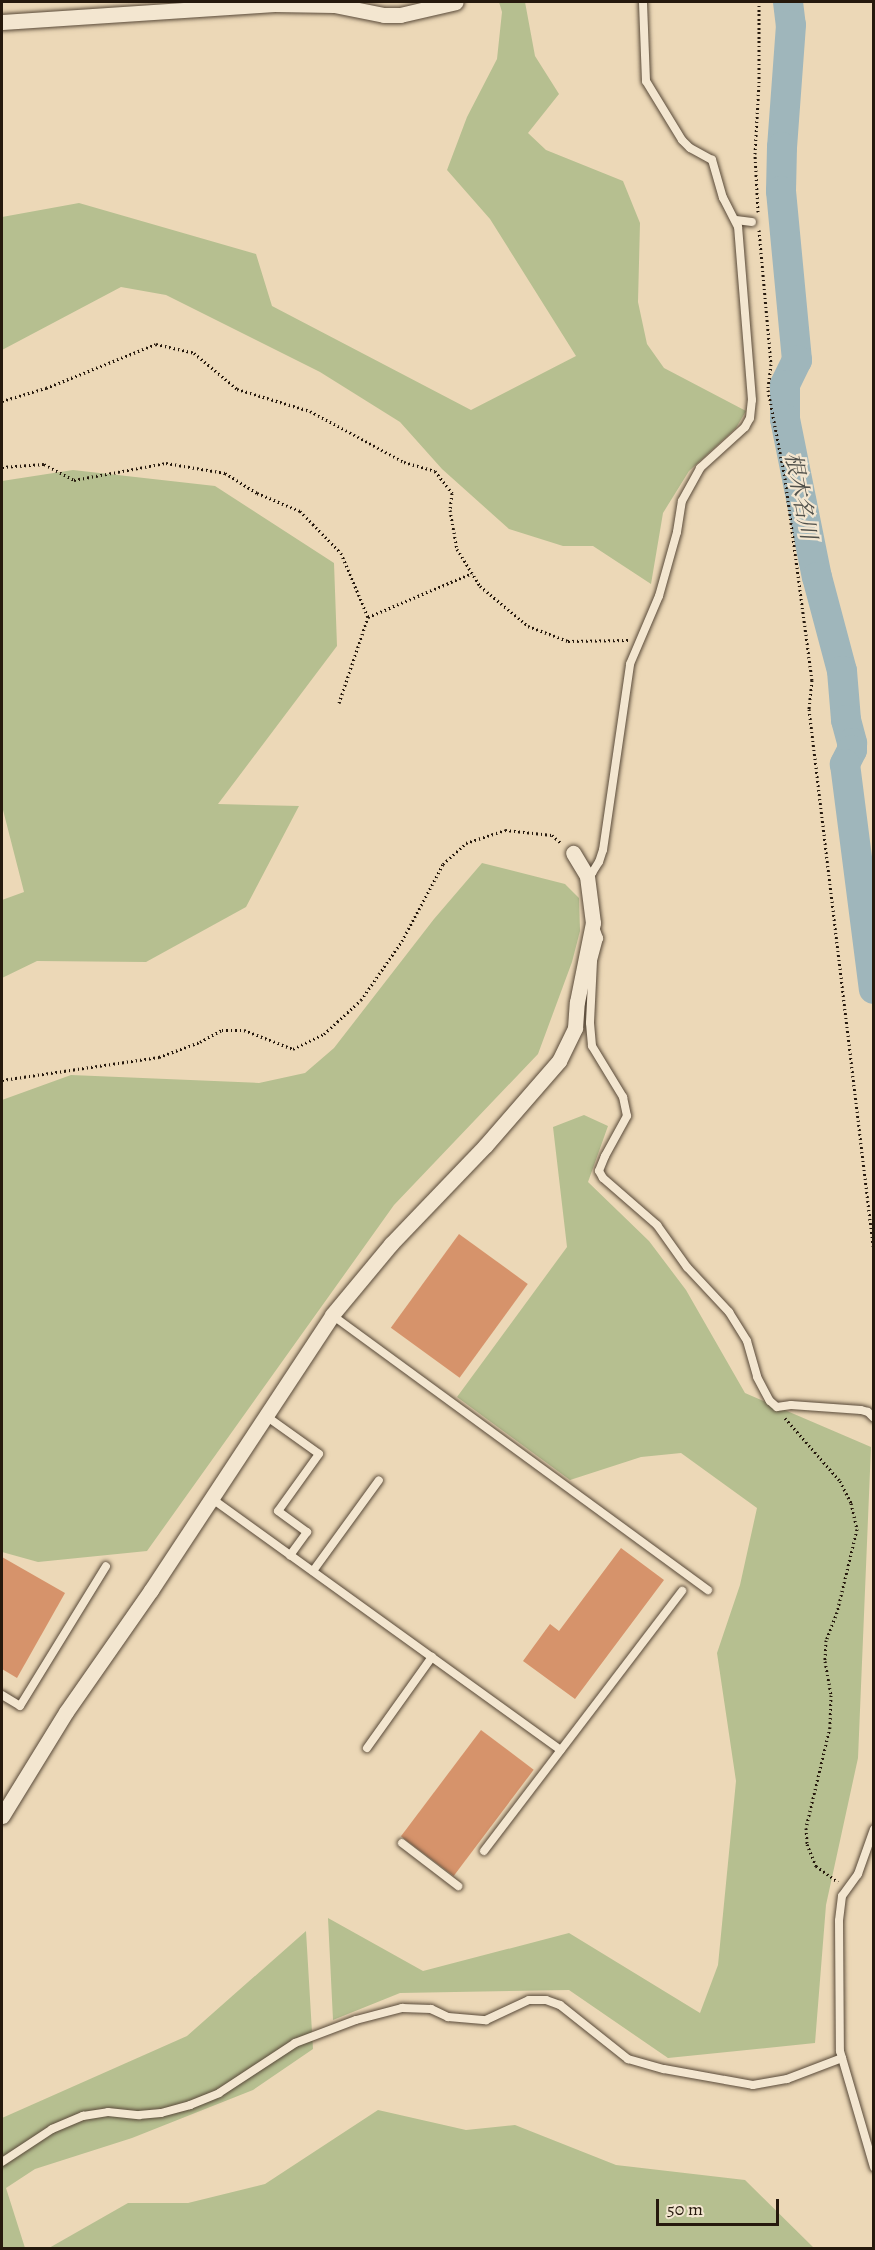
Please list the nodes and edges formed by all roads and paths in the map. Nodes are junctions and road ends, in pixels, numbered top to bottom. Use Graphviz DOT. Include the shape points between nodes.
graph roads {
  1 [pos="456,2"];
  2 [pos="643,2"];
  3 [pos="759,2"];
  4 [pos="2,22"];
  5 [pos="736,220"];
  6 [pos="749,222"];
  7 [pos="2,401"];
  8 [pos="2,467"];
  9 [pos="472,573"];
  10 [pos="368,617"];
  11 [pos="638,640"];
  12 [pos="339,704"];
  13 [pos="573,853"];
  14 [pos="586,876"];
  15 [pos="593,923"];
  16 [pos="2,1080"];
  17 [pos="873,1253"];
  18 [pos="332,1315"];
  19 [pos="777,1407"];
  20 [pos="266,1416"];
  21 [pos="873,1418"];
  22 [pos="379,1480"];
  23 [pos="211,1498"];
  24 [pos="290,1555"];
  25 [pos="106,1566"];
  26 [pos="313,1571"];
  27 [pos="708,1590"];
  28 [pos="682,1591"];
  29 [pos="432,1657"];
  30 [pos="2,1695"];
  31 [pos="368,1748"];
  32 [pos="561,1750"];
  33 [pos="2,1816"];
  34 [pos="873,1829"];
  35 [pos="402,1843"];
  36 [pos="484,1851"];
  37 [pos="458,1886"];
  38 [pos="848,1887"];
  39 [pos="842,2058"];
  40 [pos="2,2162"];
  41 [pos="873,2167"];
  1 -- 4 [label="street" via="400,15 334,5 274,4"];
  2 -- 5 [label="lane" via="646,81 682,140 711,160 723,198"];
  3 -- 17 [label="path" via="755,154 771,364 768,390 785,478 812,680 809,709"];
  5 -- 6 [label="lane"];
  5 -- 11 [label="lane" via="752,400 750,418 690,483 659,596"];
  7 -- 9 [label="path" via="156,344 194,353 237,389 310,411 404,462 435,471 452,493 450,510 457,549"];
  8 -- 10 [label="path" via="44,464 74,480 166,463 225,473 257,493 300,511 340,554"];
  9 -- 10 [label="path"];
  9 -- 11 [label="path" via="480,586 528,626 568,641"];
  10 -- 12 [label="path"];
  11 -- 14 [label="lane" via="630,664 603,850 596,868"];
  13 -- 14 [label="street"];
  13 -- 16 [label="path" via="552,835 505,830 466,843 443,864 402,941 361,1000 324,1034 293,1048 244,1030 222,1030 159,1057"];
  14 -- 15 [label="street"];
  15 -- 18 [label="street" via="575,1028 559,1062 391,1244"];
  15 -- 19 [label="lane" via="599,938 593,961 592,1046 623,1097 627,1116 599,1171 609,1186 657,1225 674,1251 729,1312 747,1341 757,1377"];
  18 -- 20 [label="street"];
  18 -- 27 [label="lane"];
  19 -- 21 [label="lane" via="791,1404 861,1410"];
  19 -- 38 [label="path" via="840,1480 857,1529 826,1640 830,1727 806,1828 807,1844 816,1866"];
  20 -- 23 [label="street"];
  20 -- 24 [label="lane" via="319,1454 278,1511 307,1532"];
  22 -- 26 [label="lane"];
  23 -- 24 [label="lane"];
  23 -- 33 [label="street" via="66,1712"];
  24 -- 26 [label="lane"];
  25 -- 30 [label="lane" via="20,1706"];
  26 -- 29 [label="lane"];
  28 -- 32 [label="lane"];
  29 -- 31 [label="lane"];
  29 -- 32 [label="lane"];
  32 -- 36 [label="lane"];
  34 -- 38 [label="lane" via="858,1874"];
  35 -- 37 [label="lane"];
  38 -- 39 [label="lane" via="839,1905"];
  39 -- 40 [label="lane" via="787,2079 753,2085 628,2059 560,2005 546,2000 529,2000 486,2020 448,2017 431,2008 402,2008 295,2043 219,2093 190,2105 150,2114 108,2112 83,2116 52,2129"];
  39 -- 41 [label="lane"];
}
